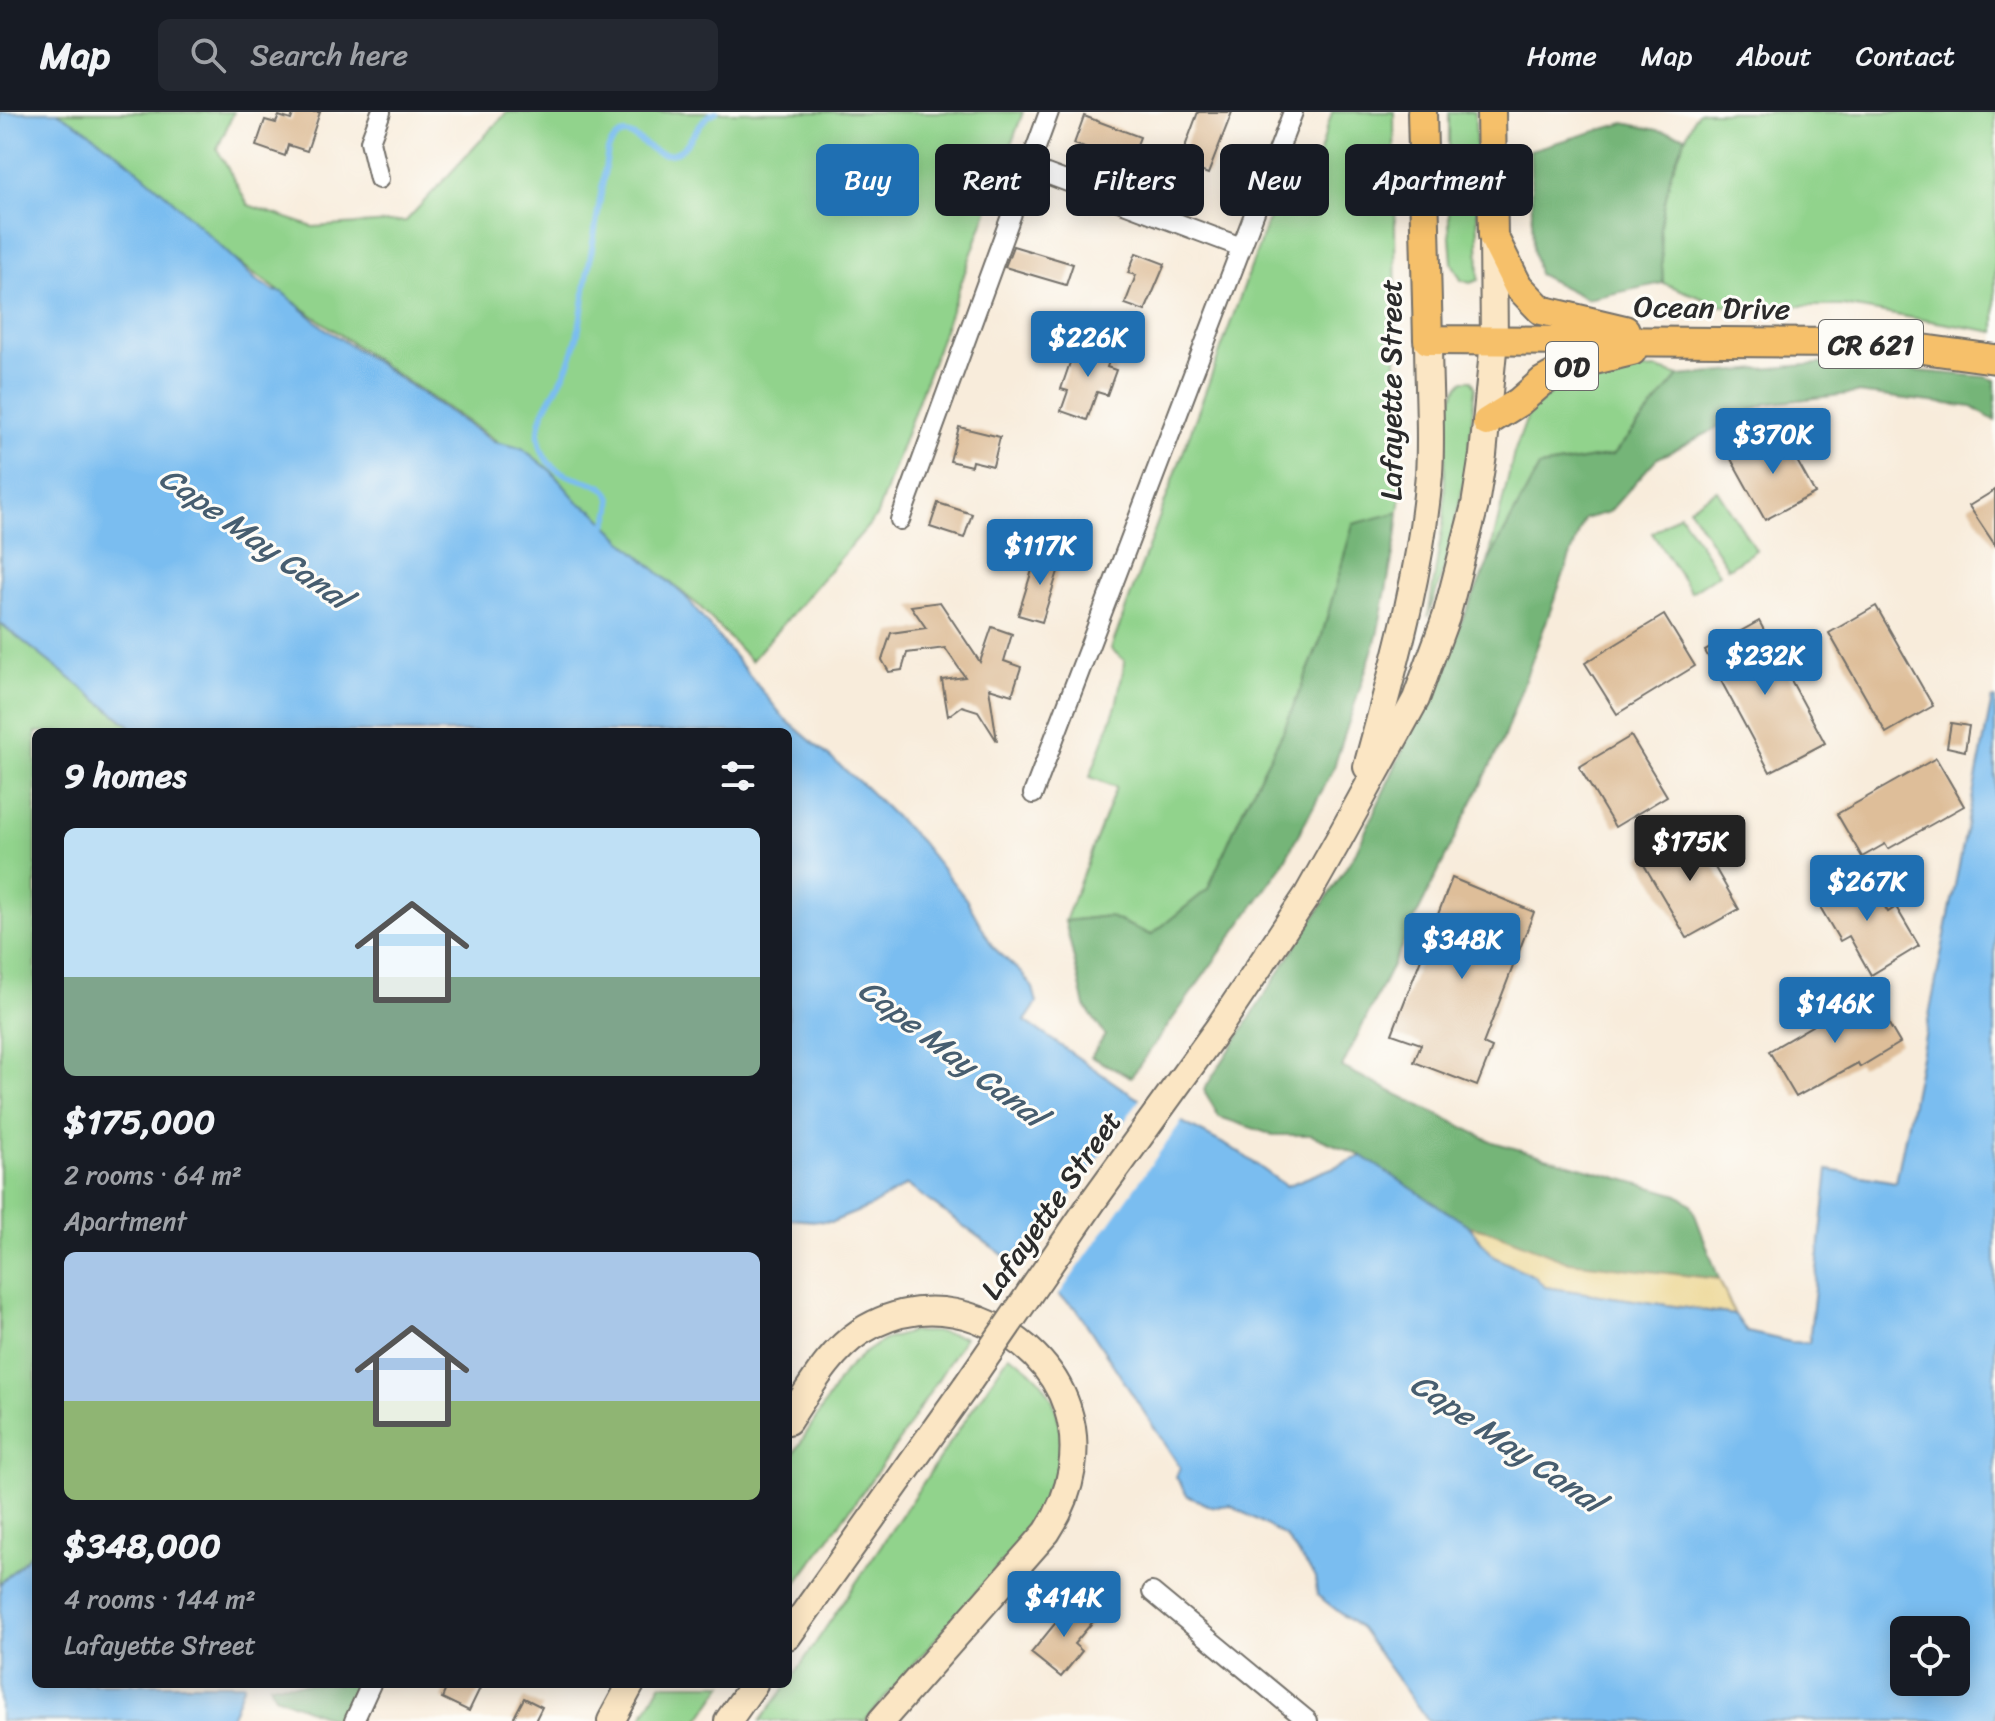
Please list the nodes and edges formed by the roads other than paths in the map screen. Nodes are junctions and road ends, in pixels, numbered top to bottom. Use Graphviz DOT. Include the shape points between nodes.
graph roads {
  1 [pos="381,112"];
  2 [pos="1049,112"];
  3 [pos="1293,112"];
  4 [pos="1422,112"];
  5 [pos="1491,112"];
  6 [pos="1037,144"];
  7 [pos="1050,175"];
  8 [pos="379,179"];
  9 [pos="1010,216"];
  10 [pos="1493,236"];
  11 [pos="1241,247"];
  12 [pos="1428,340"];
  13 [pos="1494,340"];
  14 [pos="1671,341"];
  15 [pos="1995,359"];
  16 [pos="1487,422"];
  17 [pos="900,520"];
  18 [pos="1033,794"];
  19 [pos="1356,805"];
  20 [pos="792,1415"];
  21 [pos="1152,1592"];
  22 [pos="792,1630"];
  23 [pos="369,1688"];
  24 [pos="629,1688"];
  25 [pos="751,1688"];
  26 [pos="354,1721"];
  27 [pos="611,1721"];
  28 [pos="728,1721"];
  29 [pos="881,1721"];
  30 [pos="1308,1721"];
  1 -- 8 [label="street" via="370,141"];
  2 -- 6 [label="street"];
  3 -- 11 [label="street"];
  4 -- 12 [label="main road, Lafayette Street"];
  5 -- 10 [label="main road, Lafayette Street"];
  7 -- 11 [label="street"];
  9 -- 17 [label="street"];
  10 -- 13 [label="main road, Lafayette Street"];
  10 -- 14 [label="main road" via="1518,286 1541,310"];
  11 -- 18 [label="street"];
  12 -- 13 [label="main road, Ocean Drive / CR 621"];
  12 -- 19 [label="main road, Lafayette Street" via="1429,472 1422,530 1405,627"];
  13 -- 14 [label="main road, Ocean Drive / CR 621"];
  13 -- 16 [label="main road, Lafayette Street"];
  14 -- 15 [label="main road, Ocean Drive / CR 621" via="1853,343"];
  14 -- 16 [label="main road, OD" via="1570,366"];
  16 -- 19 [label="main road, Lafayette Street" via="1475,505 1446,617 1416,699"];
  19 -- 22 [label="main road, Lafayette Street, bridge" via="1308,894 1219,1027"];
  20 -- 29 [label="main road" via="837,1351 859,1333 906,1313 932,1310 956,1311 1005,1331 1027,1347 1047,1367 1070,1414 1073,1465 1058,1515"];
  21 -- 30 [label="street"];
  23 -- 26 [label="street"];
  24 -- 27 [label="main road"];
  25 -- 28 [label="main road"];
}
